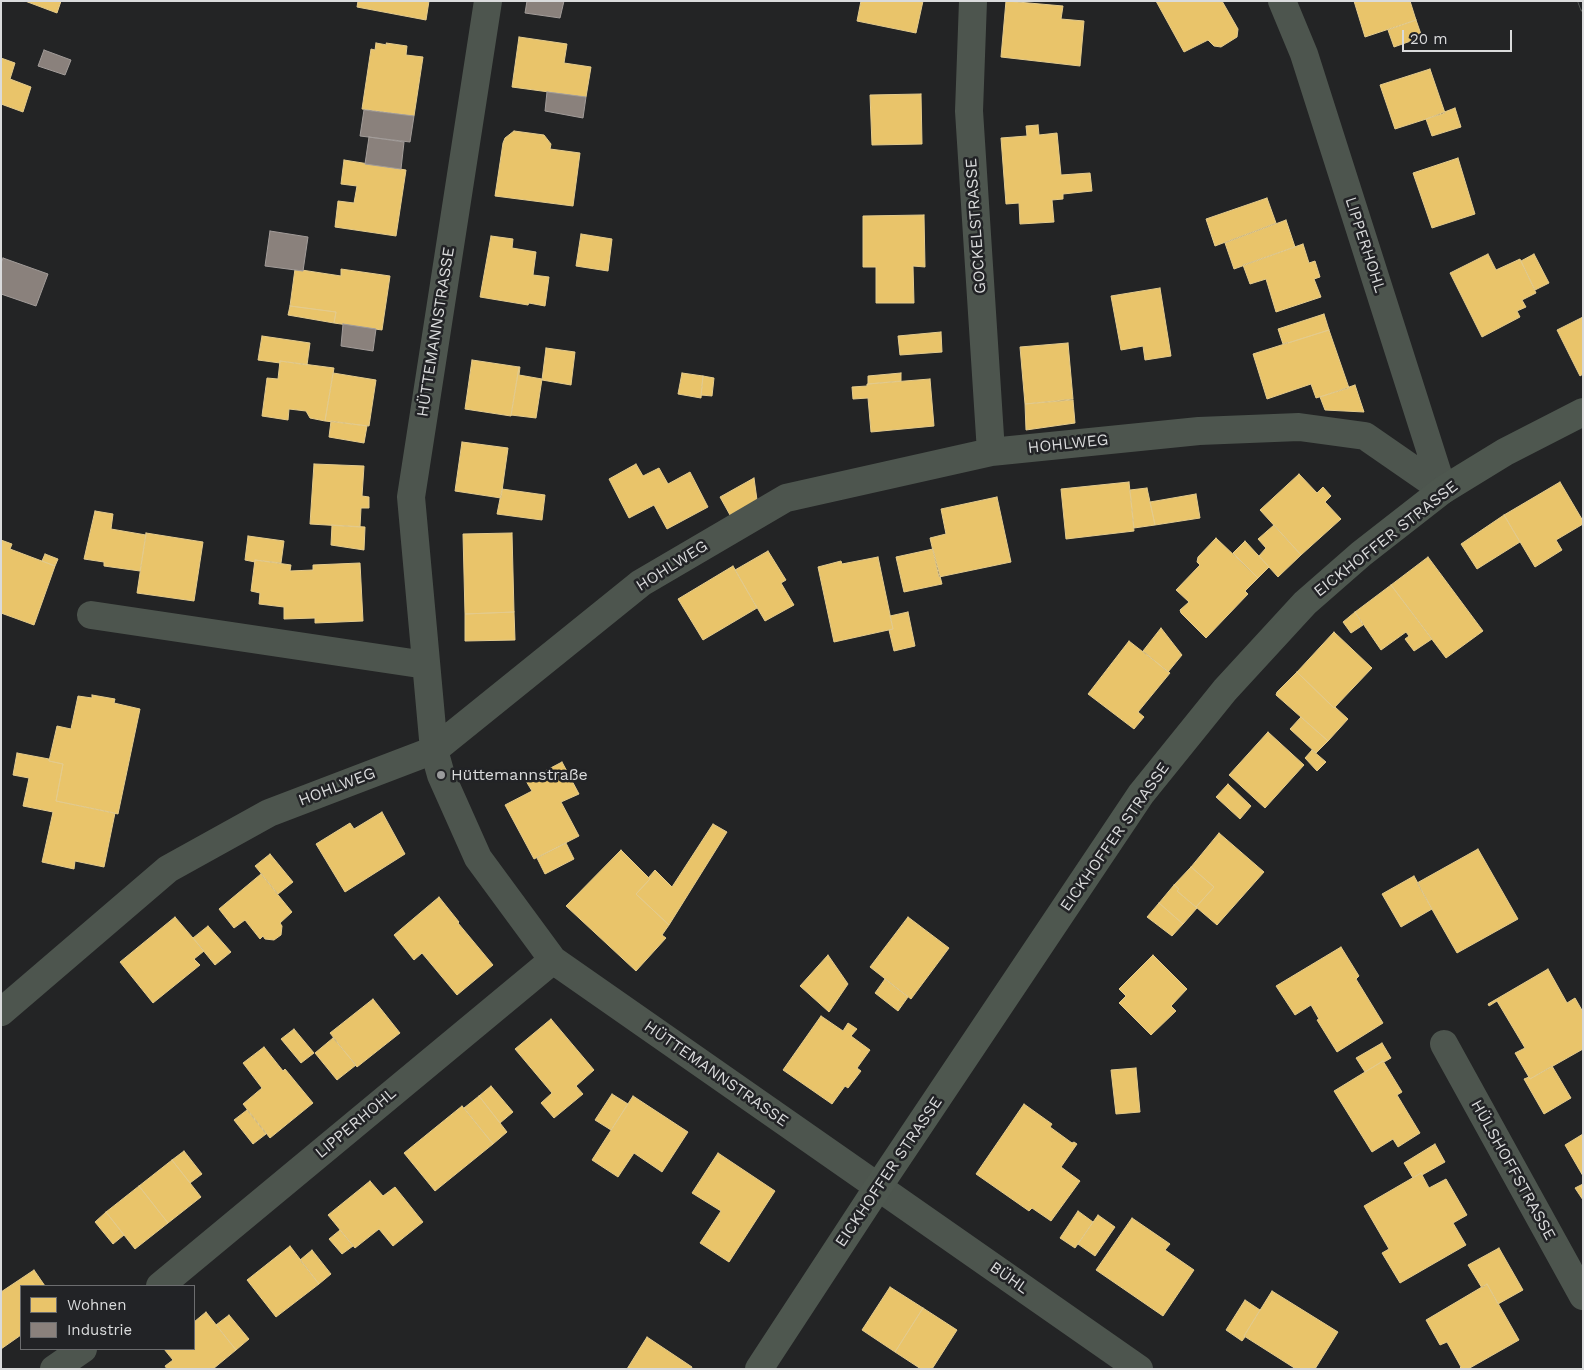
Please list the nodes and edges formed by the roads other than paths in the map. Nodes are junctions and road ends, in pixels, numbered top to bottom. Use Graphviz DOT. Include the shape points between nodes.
graph roads {
  1 [pos="488,1"];
  2 [pos="973,1"];
  3 [pos="1282,1"];
  4 [pos="1583,412"];
  5 [pos="991,452"];
  6 [pos="1443,490"];
  7 [pos="91,615"];
  8 [pos="426,665"];
  9 [pos="434,750"];
  10 [pos="553,960"];
  11 [pos="1,1012"];
  12 [pos="1444,1044"];
  13 [pos="878,1187"];
  14 [pos="161,1285"];
  15 [pos="1583,1296"];
  16 [pos="82,1350"];
  17 [pos="54,1369"];
  18 [pos="760,1369"];
  19 [pos="1139,1369"];
  1 -- 8 [label="street, HÜTTEMANNSTRASSE" via="410,497"];
  2 -- 5 [label="street, GOCKELSTRASSE" via="968,111"];
  3 -- 6 [label="street, LIPPERHOHL" via="1304,54"];
  4 -- 6 [label="main road, EICKHOFFER STRASSE" via="1505,452"];
  5 -- 6 [label="street, HOHLWEG" via="1199,431 1299,427 1365,436"];
  5 -- 9 [label="street, HOHLWEG" via="786,498 640,583"];
  6 -- 13 [label="main road, EICKHOFFER STRASSE" via="1305,603 1225,690 1141,794"];
  7 -- 8 [label="street"];
  8 -- 9 [label="street, HÜTTEMANNSTRASSE"];
  9 -- 10 [label="street, HÜTTEMANNSTRASSE" via="441,775 478,858"];
  9 -- 11 [label="street, HOHLWEG" via="269,813 168,869"];
  10 -- 13 [label="street, HÜTTEMANNSTRASSE"];
  10 -- 14 [label="street, LIPPERHOHL"];
  12 -- 15 [label="street, HÜLSHOFFSTRASSE"];
  13 -- 18 [label="main road, EICKHOFFER STRASSE"];
  13 -- 19 [label="street, BÜHL"];
  16 -- 17 [label="street"];
}
